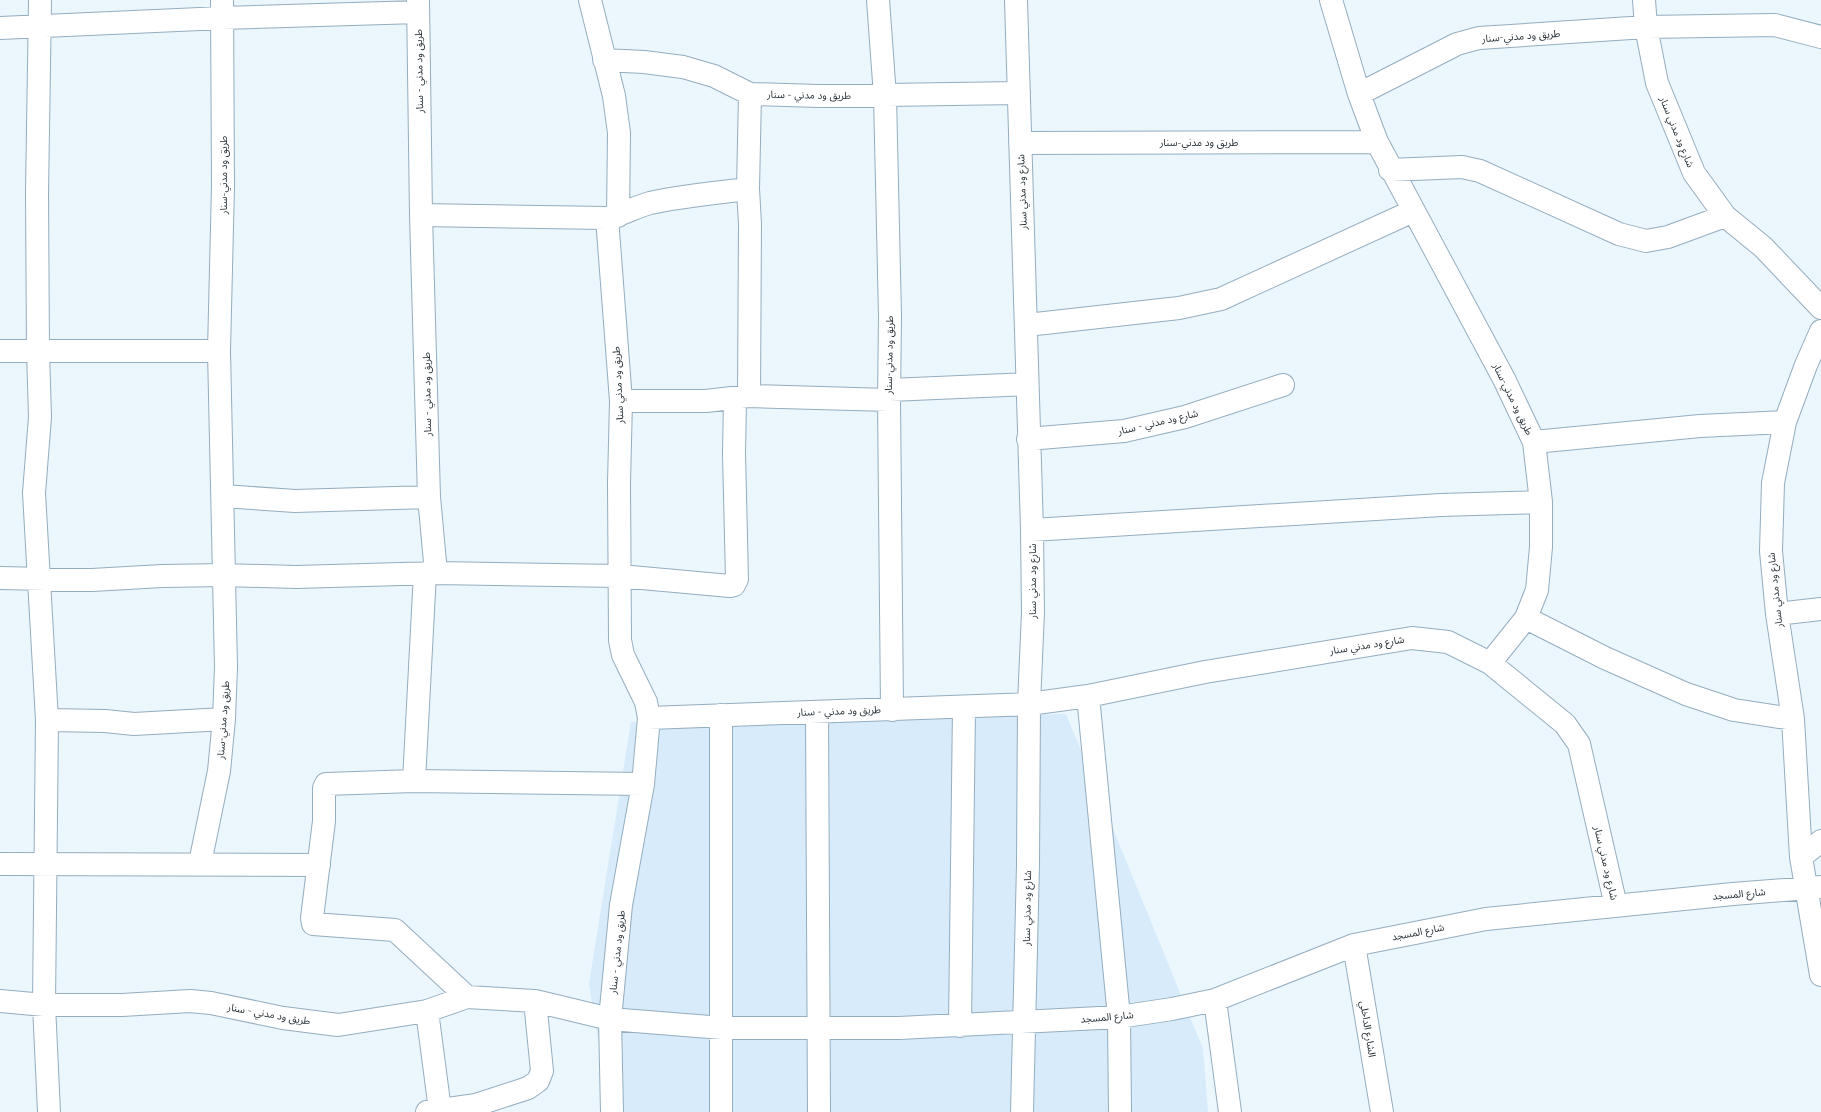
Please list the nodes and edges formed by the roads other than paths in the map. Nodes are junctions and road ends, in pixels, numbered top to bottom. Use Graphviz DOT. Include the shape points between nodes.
graph roads {
  1 [pos="40,0"];
  2 [pos="590,0"];
  3 [pos="878,0"];
  4 [pos="1016,0"];
  5 [pos="1332,0"];
  6 [pos="1644,0"];
  7 [pos="418,6"];
  8 [pos="222,9"];
  9 [pos="1646,27"];
  10 [pos="0,28"];
  11 [pos="40,28"];
  12 [pos="1821,37"];
  13 [pos="604,60"];
  14 [pos="1019,93"];
  15 [pos="750,94"];
  16 [pos="1359,94"];
  17 [pos="885,96"];
  18 [pos="1377,142"];
  19 [pos="1020,143"];
  20 [pos="1390,170"];
  21 [pos="748,189"];
  22 [pos="1413,211"];
  23 [pos="421,215"];
  24 [pos="1725,216"];
  25 [pos="612,217"];
  26 [pos="1821,308"];
  27 [pos="1027,325"];
  28 [pos="1821,330"];
  29 [pos="0,350"];
  30 [pos="38,351"];
  31 [pos="219,351"];
  32 [pos="1027,384"];
  33 [pos="1283,384"];
  34 [pos="889,395"];
  35 [pos="742,397"];
  36 [pos="621,401"];
  37 [pos="1785,422"];
  38 [pos="1028,439"];
  39 [pos="1534,442"];
  40 [pos="223,496"];
  41 [pos="429,497"];
  42 [pos="1541,502"];
  43 [pos="1032,530"];
  44 [pos="430,573"];
  45 [pos="224,575"];
  46 [pos="620,576"];
  47 [pos="0,578"];
  48 [pos="38,579"];
  49 [pos="1821,609"];
  50 [pos="1777,614"];
  51 [pos="1526,618"];
  52 [pos="1490,663"];
  53 [pos="1088,696"];
  54 [pos="1029,704"];
  55 [pos="964,707"];
  56 [pos="892,710"];
  57 [pos="817,712"];
  58 [pos="721,715"];
  59 [pos="649,718"];
  60 [pos="224,719"];
  61 [pos="1793,719"];
  62 [pos="47,720"];
  63 [pos="414,782"];
  64 [pos="643,784"];
  65 [pos="1821,841"];
  66 [pos="1801,857"];
  67 [pos="46,863"];
  68 [pos="200,863"];
  69 [pos="0,864"];
  70 [pos="319,865"];
  71 [pos="1813,888"];
  72 [pos="1616,906"];
  73 [pos="1354,945"];
  74 [pos="1821,975"];
  75 [pos="467,997"];
  76 [pos="1215,1000"];
  77 [pos="0,1001"];
  78 [pos="535,1001"];
  79 [pos="44,1005"];
  80 [pos="427,1011"];
  81 [pos="1119,1017"];
  82 [pos="610,1020"];
  83 [pos="1025,1022"];
  84 [pos="960,1026"];
  85 [pos="722,1028"];
  86 [pos="820,1028"];
  87 [pos="434,1111"];
  88 [pos="49,1112"];
  89 [pos="612,1112"];
  90 [pos="722,1112"];
  91 [pos="819,1112"];
  92 [pos="1022,1112"];
  93 [pos="1120,1112"];
  94 [pos="1230,1112"];
  95 [pos="1382,1112"];
  1 -- 11 [label="street"];
  2 -- 13 [label="street"];
  3 -- 17 [label="street, طريق ود مدني-سنار"];
  4 -- 14 [label="street, شارع ود مدني سنار"];
  5 -- 16 [label="street, طريق ود مدني-سنار"];
  6 -- 9 [label="street, شارع ود مدني سنار"];
  7 -- 8 [label="street"];
  7 -- 23 [label="street, طريق ود مدني - سنار"];
  8 -- 11 [label="street"];
  8 -- 31 [label="street, طريق ود مدني-سنار" via="223,186"];
  9 -- 12 [label="street" via="1775,25"];
  9 -- 16 [label="street, طريق ود مدني-سنار" via="1479,38 1457,44"];
  9 -- 24 [label="street, شارع ود مدني سنار" via="1657,83 1694,173"];
  10 -- 11 [label="street"];
  11 -- 30 [label="street"];
  13 -- 15 [label="street, طريق ود مدني - سنار" via="684,67 714,76"];
  13 -- 25 [label="street" via="614,96 619,133"];
  14 -- 17 [label="street, طريق ود مدني - سنار"];
  14 -- 19 [label="street, شارع ود مدني سنار"];
  15 -- 17 [label="street, طريق ود مدني - سنار"];
  15 -- 21 [label="street"];
  16 -- 18 [label="street, طريق ود مدني-سنار"];
  17 -- 34 [label="street, طريق ود مدني-سنار" via="890,316"];
  18 -- 19 [label="street, طريق ود مدني-سنار"];
  18 -- 20 [label="street, طريق ود مدني-سنار"];
  19 -- 27 [label="street, شارع ود مدني سنار"];
  20 -- 22 [label="street, طريق ود مدني-سنار"];
  20 -- 24 [label="street" via="1462,167 1480,171 1620,234 1646,241 1668,237"];
  21 -- 25 [label="street" via="701,194 649,204"];
  21 -- 35 [label="street" via="750,247"];
  22 -- 27 [label="street" via="1221,299 1179,308"];
  22 -- 39 [label="street, طريق ود مدني-سنار" via="1504,379"];
  23 -- 25 [label="street"];
  23 -- 41 [label="street, طريق ود مدني - سنار"];
  24 -- 26 [label="street, شارع ود مدني سنار" via="1763,247"];
  25 -- 36 [label="street, طريق ود مدني سنار"];
  27 -- 32 [label="street, شارع ود مدني سنار"];
  28 -- 37 [label="street, شارع ود مدني سنار"];
  29 -- 30 [label="street"];
  30 -- 31 [label="street"];
  30 -- 48 [label="street" via="40,417 34,494"];
  31 -- 40 [label="street, طريق ود مدني-سنار"];
  32 -- 34 [label="street"];
  32 -- 38 [label="street, شارع ود مدني سنار"];
  33 -- 38 [label="street, شارع ود مدني - سنار" via="1185,417 1124,431"];
  34 -- 35 [label="street"];
  34 -- 56 [label="street, طريق ود مدني-سنار"];
  35 -- 36 [label="street" via="706,401"];
  35 -- 46 [label="street" via="734,454 737,579 734,585"];
  36 -- 46 [label="street, طريق ود مدني سنار"];
  37 -- 39 [label="street" via="1700,426"];
  37 -- 50 [label="street, شارع ود مدني سنار" via="1773,483 1770,551"];
  38 -- 43 [label="street, شارع ود مدني سنار"];
  39 -- 42 [label="street, طريق ود مدني-سنار"];
  40 -- 41 [label="street" via="295,501"];
  40 -- 45 [label="street, طريق ود مدني-سنار"];
  41 -- 44 [label="street, طريق ود مدني - سنار"];
  42 -- 43 [label="street, شارع ود مدني سنار" via="1441,505"];
  42 -- 51 [label="street, طريق ود مدني-سنار" via="1541,547 1536,590"];
  43 -- 54 [label="street, شارع ود مدني سنار" via="1033,612"];
  44 -- 45 [label="street" via="296,577"];
  44 -- 46 [label="street"];
  44 -- 63 [label="street, طريق ود مدني - سنار"];
  45 -- 48 [label="street" via="92,580"];
  45 -- 60 [label="street, طريق ود مدني-سنار"];
  46 -- 59 [label="street, طريق ود مدني - سنار" via="620,640 623,655 646,702"];
  47 -- 48 [label="street"];
  48 -- 62 [label="street"];
  49 -- 50 [label="street"];
  50 -- 61 [label="street, شارع ود مدني سنار"];
  51 -- 52 [label="street, طريق ود مدني-سنار"];
  51 -- 61 [label="street" via="1605,658 1686,694 1734,710"];
  52 -- 53 [label="street, شارع ود مدني سنار" via="1448,642 1412,638 1205,672"];
  52 -- 72 [label="street, شارع ود مدني سنار" via="1565,724 1579,744"];
  53 -- 54 [label="street, شارع ود مدني سنار"];
  53 -- 81 [label="street"];
  54 -- 55 [label="street, طريق ود مدني - سنار"];
  54 -- 83 [label="street, شارع ود مدني سنار"];
  55 -- 56 [label="street, طريق ود مدني - سنار"];
  55 -- 84 [label="street"];
  56 -- 57 [label="street, طريق ود مدني - سنار"];
  57 -- 58 [label="street, طريق ود مدني - سنار"];
  57 -- 86 [label="street"];
  58 -- 59 [label="street, طريق ود مدني - سنار"];
  58 -- 85 [label="street"];
  59 -- 64 [label="street, طريق ود مدني - سنار"];
  60 -- 62 [label="street" via="134,724"];
  60 -- 68 [label="street, طريق ود مدني-سنار" via="219,772"];
  61 -- 66 [label="street, شارع ود مدني سنار"];
  62 -- 67 [label="street"];
  63 -- 64 [label="street"];
  63 -- 70 [label="street" via="326,784"];
  64 -- 82 [label="street, طريق ود مدني - سنار" via="621,905"];
  65 -- 66 [label="street"];
  66 -- 71 [label="street, شارع ود مدني سنار"];
  67 -- 68 [label="street"];
  67 -- 69 [label="street"];
  67 -- 79 [label="street"];
  68 -- 70 [label="street"];
  70 -- 75 [label="street" via="313,924 396,930"];
  71 -- 72 [label="street, شارع المسجد"];
  71 -- 74 [label="street, شارع ود مدني سنار"];
  72 -- 73 [label="street, شارع المسجد" via="1486,919"];
  73 -- 76 [label="street, شارع المسجد"];
  73 -- 95 [label="street, الشارع الداخلي"];
  75 -- 78 [label="street, طريق ود مدني - سنار"];
  75 -- 80 [label="street, طريق ود مدني - سنار"];
  76 -- 81 [label="street, شارع المسجد"];
  76 -- 94 [label="street"];
  77 -- 79 [label="street, طريق ود مدني - سنار"];
  78 -- 82 [label="street"];
  78 -- 87 [label="street" via="542,1071 538,1081 528,1088 476,1105"];
  79 -- 80 [label="street, طريق ود مدني - سنار" via="122,1005 190,1001 338,1025"];
  79 -- 88 [label="street"];
  80 -- 87 [label="street"];
  81 -- 83 [label="street, شارع المسجد"];
  81 -- 93 [label="street"];
  82 -- 85 [label="street, شارع المسجد"];
  82 -- 89 [label="street, طريق ود مدني - سنار"];
  83 -- 84 [label="street, شارع المسجد"];
  83 -- 92 [label="street, شارع ود مدني سنار"];
  84 -- 86 [label="street, شارع المسجد"];
  85 -- 86 [label="street, شارع المسجد"];
  85 -- 90 [label="street"];
  86 -- 91 [label="street"];
}
